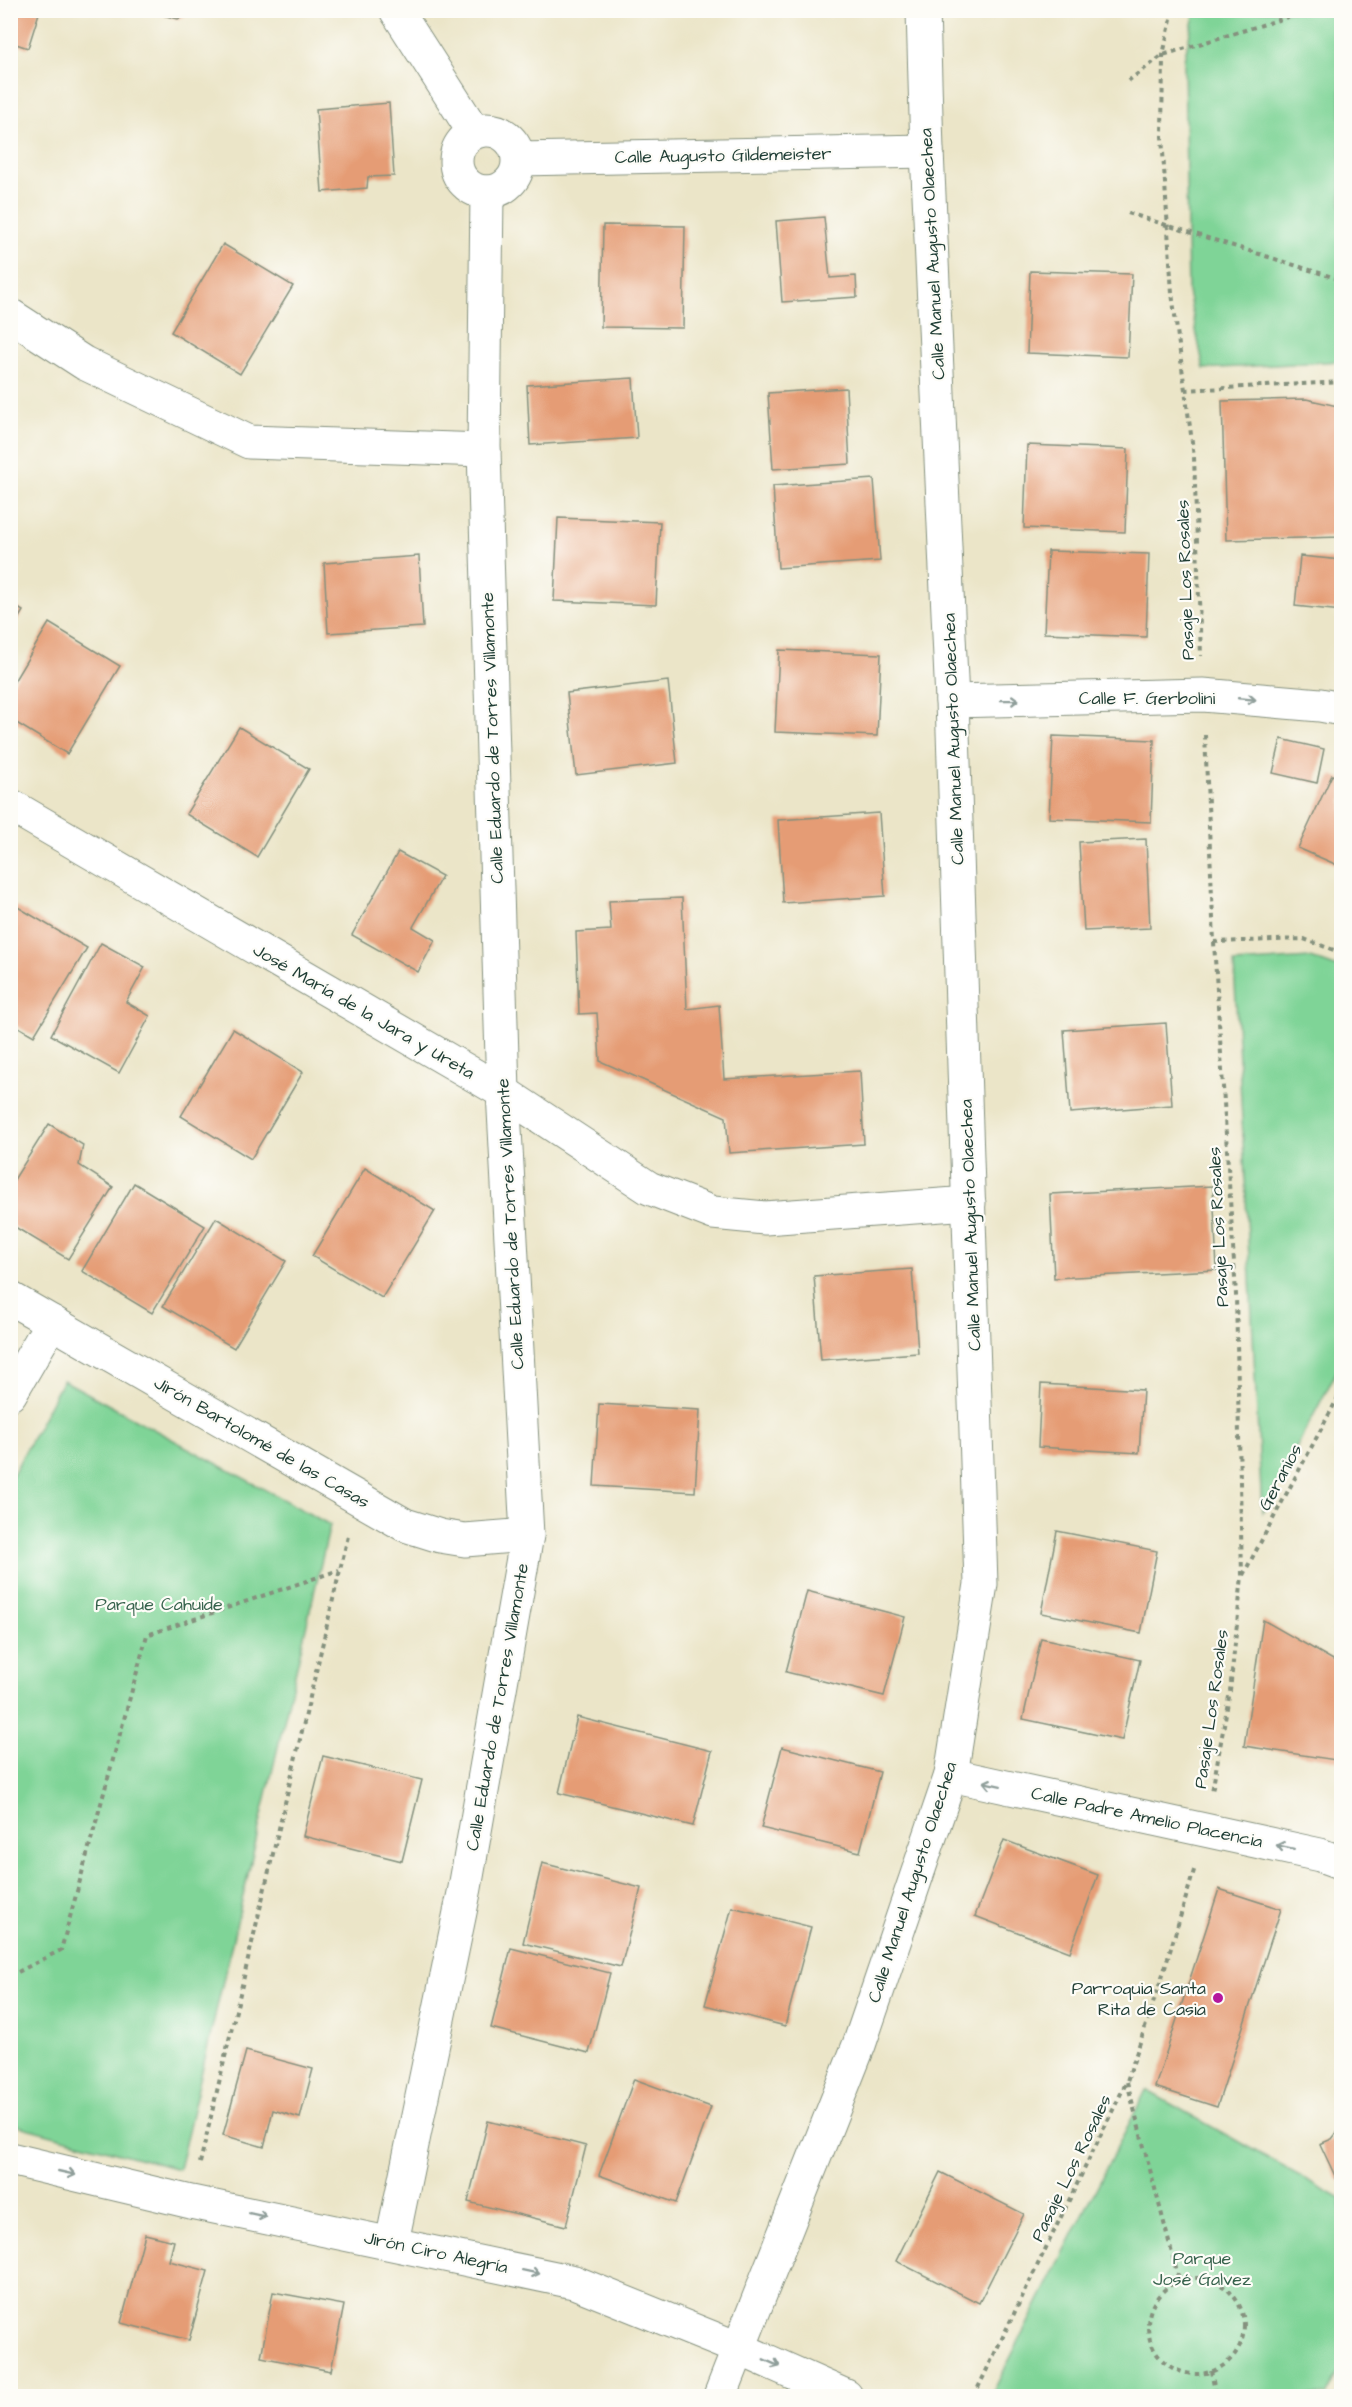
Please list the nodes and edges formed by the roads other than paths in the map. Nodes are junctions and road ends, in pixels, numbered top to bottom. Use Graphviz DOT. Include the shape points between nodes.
graph roads {
  1 [pos="396,10"];
  2 [pos="923,10"];
  3 [pos="474,132"];
  4 [pos="927,151"];
  5 [pos="519,159"];
  6 [pos="487,192"];
  7 [pos="10,315"];
  8 [pos="484,450"];
  9 [pos="952,701"];
  10 [pos="1341,709"];
  11 [pos="10,805"];
  12 [pos="503,1092"];
  13 [pos="969,1203"];
  14 [pos="10,1298"];
  15 [pos="52,1322"];
  16 [pos="10,1394"];
  17 [pos="527,1535"];
  18 [pos="951,1775"];
  19 [pos="1341,1863"];
  20 [pos="10,2159"];
  21 [pos="392,2242"];
  22 [pos="740,2349"];
  23 [pos="720,2397"];
  24 [pos="846,2397"];
  1 -- 3 [label="street"];
  2 -- 4 [label="street, Calle Manuel Augusto Olaechea"];
  3 -- 5 [label="street" via="494,130 503,134 517,149"];
  3 -- 6 [label="street" via="466,137 456,154 458,172 470,187"];
  4 -- 5 [label="street, Calle Augusto Gildemeister"];
  4 -- 9 [label="street, Calle Manuel Augusto Olaechea"];
  5 -- 6 [label="street" via="506,186"];
  6 -- 8 [label="street, Calle Eduardo de Torres Villamonte"];
  7 -- 8 [label="street" via="84,363 249,442"];
  8 -- 12 [label="street, Calle Eduardo de Torres Villamonte"];
  9 -- 10 [label="street, Calle F. Gerbolini, one-way" via="1203,695"];
  9 -- 13 [label="street, Calle Manuel Augusto Olaechea"];
  11 -- 12 [label="street, José María de la Jara y Ureta"];
  12 -- 13 [label="street, José María de la Jara y Ureta" via="649,1188 713,1213 765,1218"];
  12 -- 17 [label="street, Calle Eduardo de Torres Villamonte"];
  13 -- 18 [label="street, Calle Manuel Augusto Olaechea" via="981,1584"];
  14 -- 15 [label="street, Jirón Bartolomé de las Casas"];
  15 -- 16 [label="street"];
  15 -- 17 [label="street, Jirón Bartolomé de las Casas" via="405,1525 465,1540"];
  17 -- 21 [label="street, Calle Eduardo de Torres Villamonte" via="465,1888"];
  19 -- 18 [label="street, Calle Padre Amelio Placencia, one-way" via="1320,1855"];
  18 -- 22 [label="street, Calle Manuel Augusto Olaechea" via="859,2045"];
  20 -- 21 [label="street, Jirón Ciro Alegría, one-way" via="191,2202"];
  21 -- 22 [label="street, Jirón Ciro Alegría, one-way" via="574,2282"];
  22 -- 23 [label="street, Calle Manuel Augusto Olaechea"];
  22 -- 24 [label="street, Jirón Ciro Alegría, one-way"];
}
